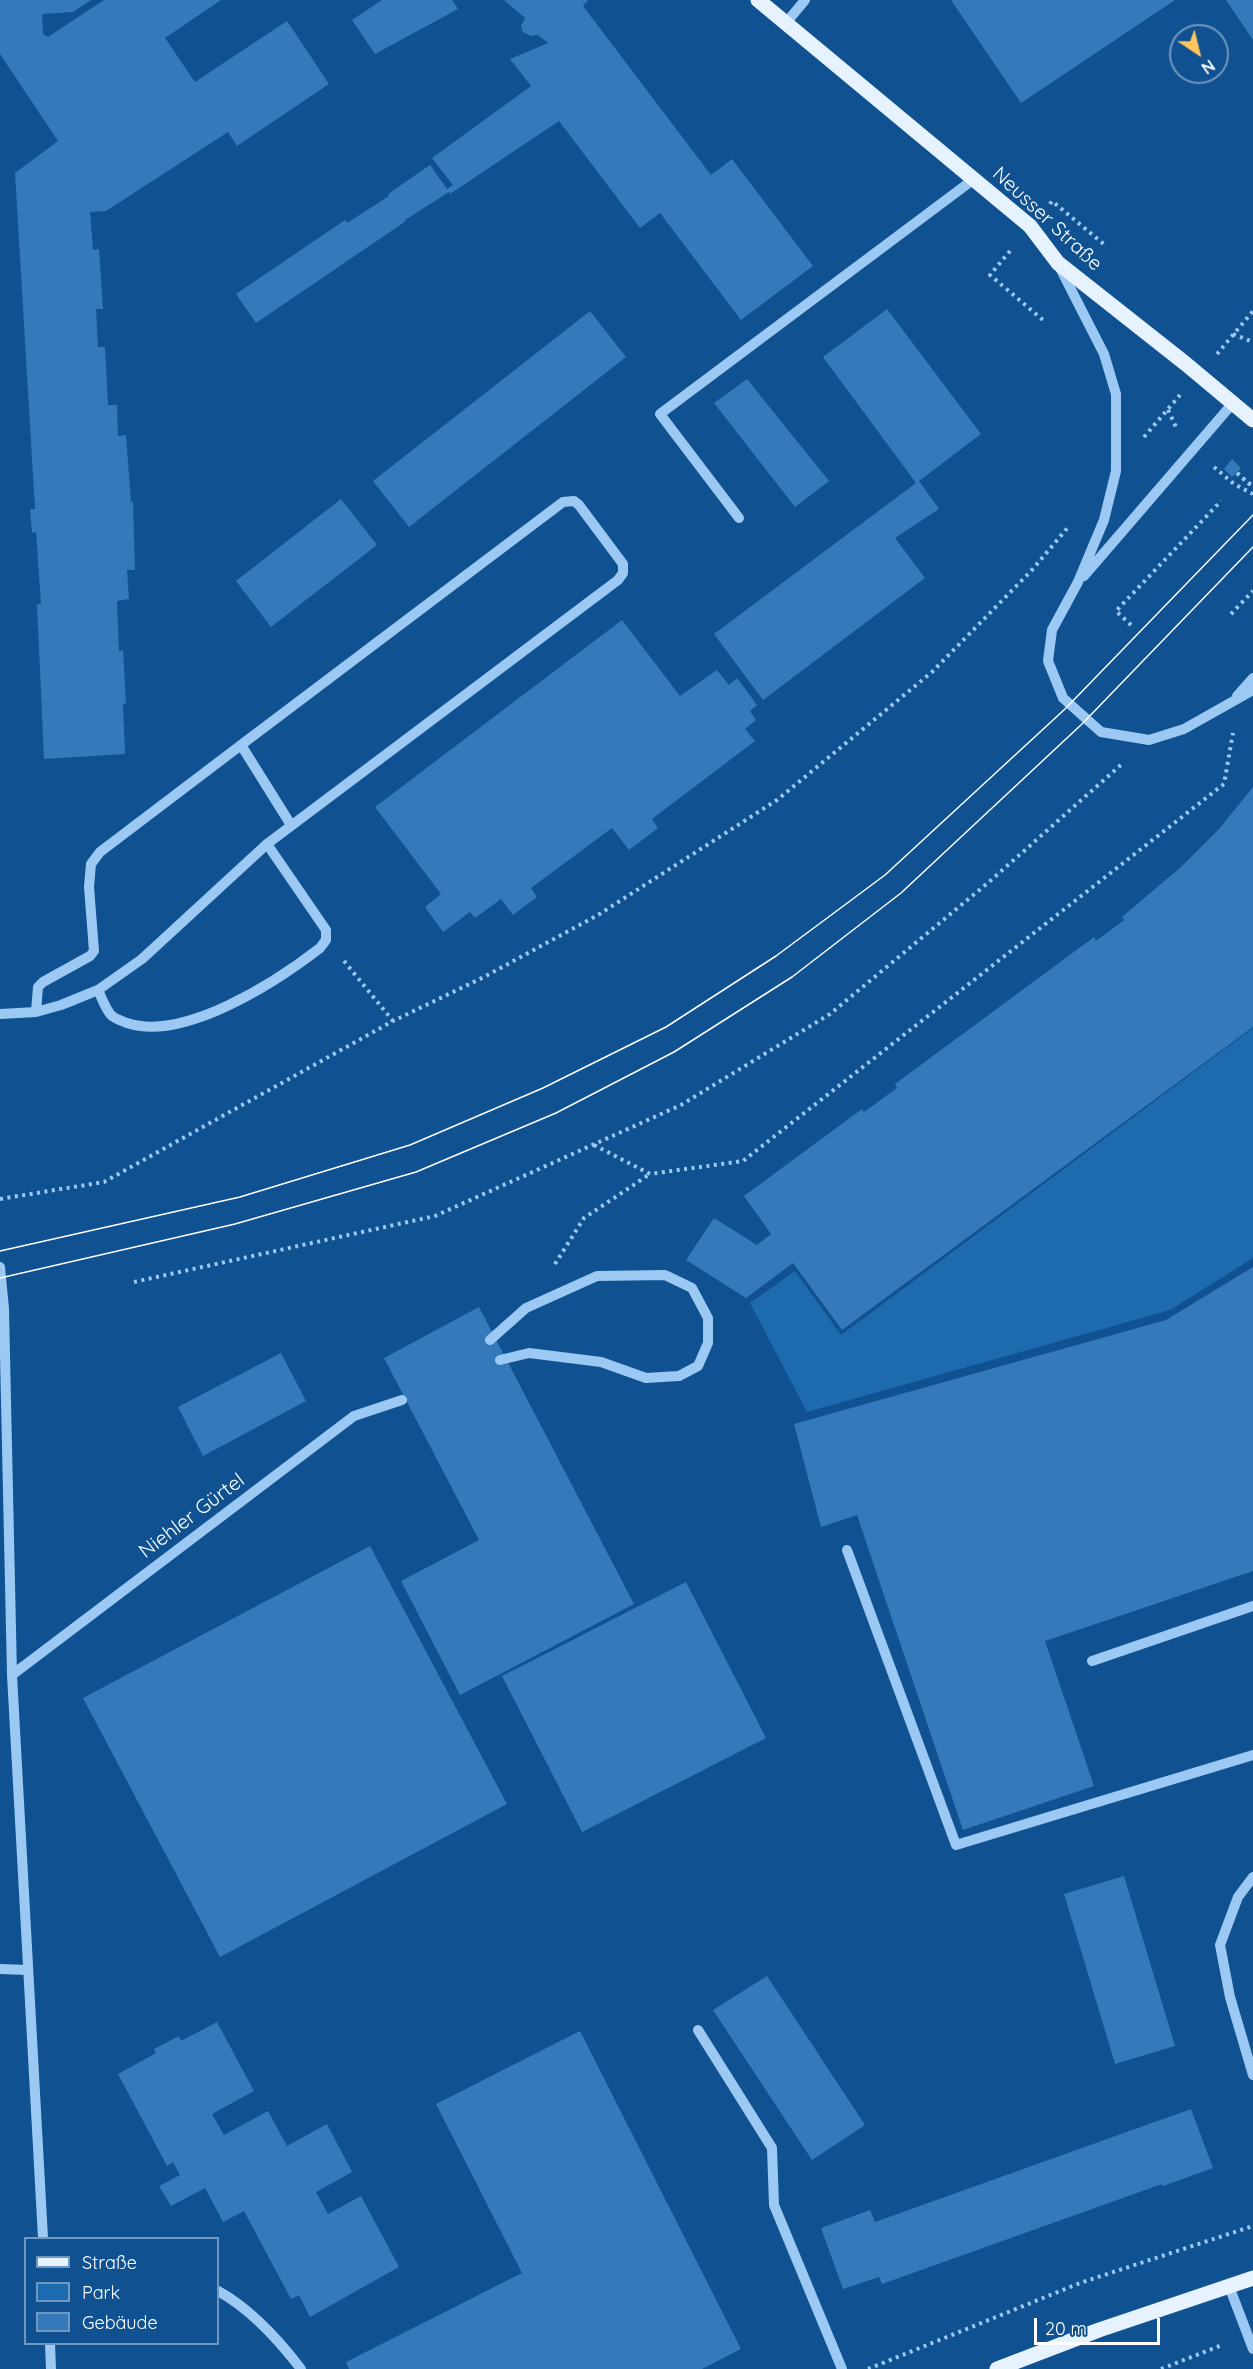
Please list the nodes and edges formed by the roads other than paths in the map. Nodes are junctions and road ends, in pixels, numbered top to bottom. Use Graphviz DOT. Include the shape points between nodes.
graph roads {
  1 [pos="758,0"];
  2 [pos="805,0"];
  3 [pos="786,23"];
  4 [pos="974,179"];
  5 [pos="1058,263"];
  6 [pos="1233,403"];
  7 [pos="1251,414"];
  8 [pos="739,518"];
  9 [pos="1078,582"];
  10 [pos="1253,678"];
  11 [pos="1253,690"];
  12 [pos="1231,702"];
  13 [pos="241,745"];
  14 [pos="291,825"];
  15 [pos="267,844"];
  16 [pos="98,990"];
  17 [pos="36,1012"];
  18 [pos="0,1014"];
  19 [pos="0,1267"];
  20 [pos="490,1340"];
  21 [pos="500,1360"];
  22 [pos="402,1400"];
  23 [pos="847,1550"];
  24 [pos="1253,1606"];
  25 [pos="1092,1661"];
  26 [pos="12,1675"];
  27 [pos="1253,1755"];
  28 [pos="1253,1877"];
  29 [pos="0,1969"];
  30 [pos="28,1970"];
  31 [pos="698,2030"];
  32 [pos="1253,2075"];
  33 [pos="44,2237"];
  34 [pos="1253,2278"];
  35 [pos="1229,2286"];
  36 [pos="219,2292"];
  37 [pos="50,2345"];
  38 [pos="1253,2349"];
  39 [pos="51,2369"];
  40 [pos="301,2369"];
  41 [pos="842,2369"];
  42 [pos="997,2369"];
  1 -- 3 [label="main road, Neusser Straße"];
  2 -- 3 [label="street"];
  3 -- 4 [label="main road, Neusser Straße"];
  4 -- 5 [label="main road, Neusser Straße" via="1030,226"];
  4 -- 8 [label="street" via="660,414"];
  5 -- 6 [label="main road, Neusser Straße"];
  5 -- 9 [label="street" via="1104,354 1116,394 1116,471 1104,520"];
  6 -- 7 [label="main road, Neusser Straße"];
  6 -- 9 [label="street"];
  9 -- 12 [label="street" via="1052,630 1048,661 1062,698 1101,732 1149,740 1184,729"];
  10 -- 12 [label="street"];
  11 -- 12 [label="street"];
  13 -- 14 [label="street"];
  13 -- 14 [label="street" via="563,502 574,501 579,505 623,564 618,580"];
  13 -- 17 [label="street" via="100,852 92,864 89,887 94,951 43,981 38,987"];
  14 -- 15 [label="street"];
  15 -- 16 [label="street" via="142,959"];
  15 -- 16 [label="street" via="326,930 326,939 310,955 243,998 173,1026 137,1026 111,1016"];
  16 -- 17 [label="street"];
  17 -- 18 [label="street"];
  19 -- 26 [label="street"];
  20 -- 21 [label="street" via="526,1308 597,1276 665,1275 692,1288 708,1318 708,1343 698,1366 679,1376 646,1378 601,1362 529,1353"];
  22 -- 26 [label="street, Niehler Gürtel" via="354,1416"];
  23 -- 27 [label="street" via="956,1845"];
  24 -- 25 [label="street"];
  26 -- 30 [label="street"];
  28 -- 32 [label="street" via="1238,1897 1220,1945 1230,1997"];
  29 -- 30 [label="street"];
  30 -- 33 [label="street"];
  31 -- 41 [label="street" via="772,2148 774,2205"];
  34 -- 35 [label="main road"];
  35 -- 38 [label="street"];
  35 -- 42 [label="main road"];
  36 -- 40 [label="street" via="262,2324"];
  37 -- 39 [label="street"];
}
